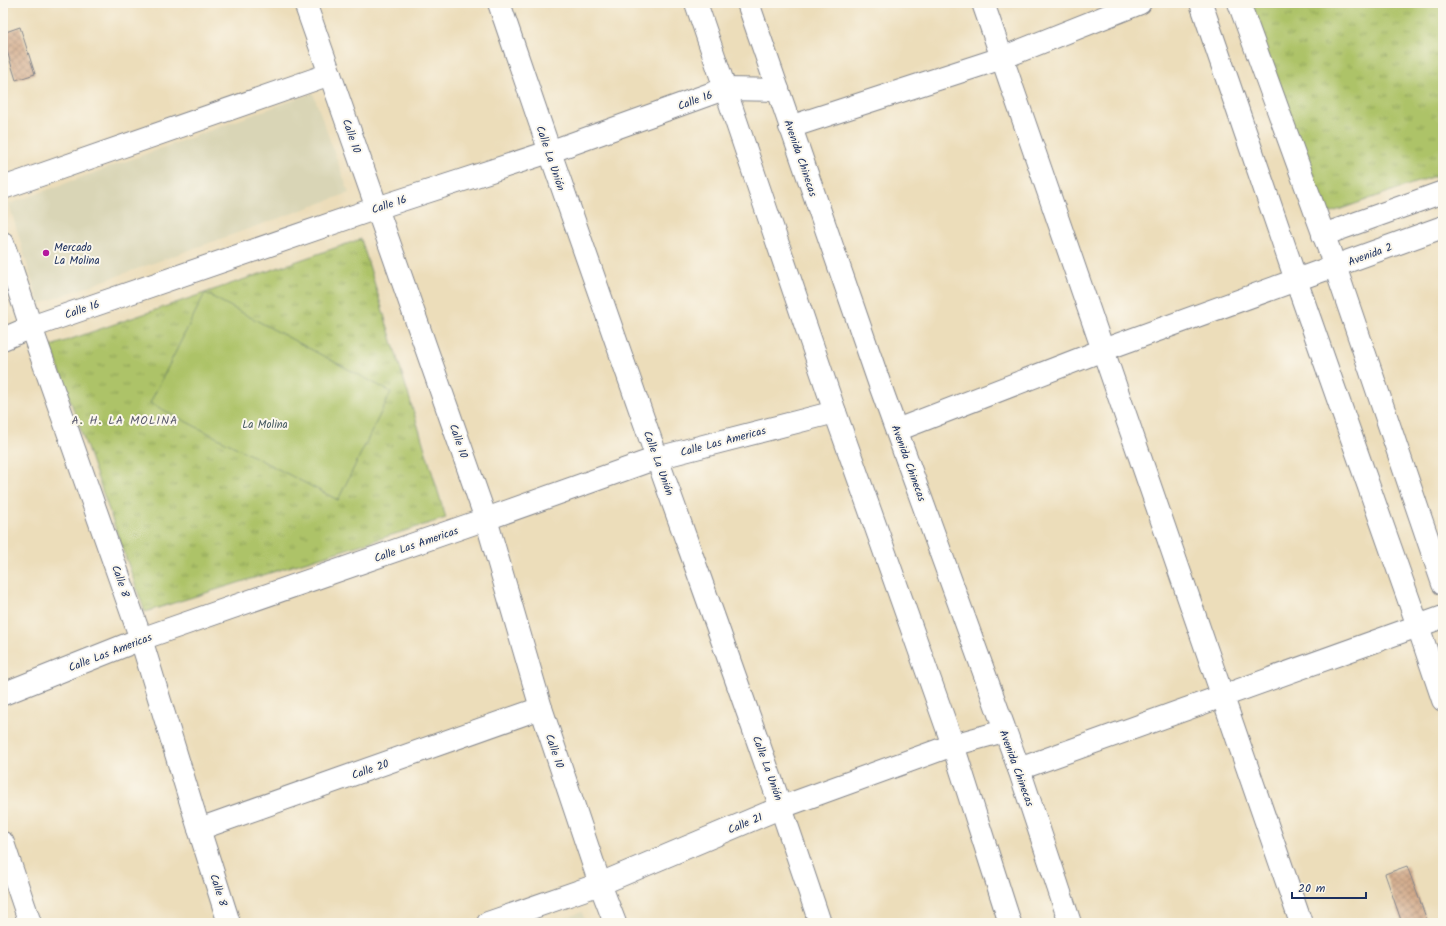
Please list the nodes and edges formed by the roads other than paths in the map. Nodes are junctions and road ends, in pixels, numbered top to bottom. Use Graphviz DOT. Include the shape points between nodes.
graph roads {
  1 [pos="305,3"];
  2 [pos="499,3"];
  3 [pos="696,3"];
  4 [pos="748,3"];
  5 [pos="983,3"];
  6 [pos="1140,3"];
  7 [pos="1201,3"];
  8 [pos="1238,3"];
  9 [pos="1002,58"];
  10 [pos="330,74"];
  11 [pos="724,89"];
  12 [pos="778,90"];
  13 [pos="790,127"];
  14 [pos="549,152"];
  15 [pos="3,188"];
  16 [pos="1443,192"];
  17 [pos="377,208"];
  18 [pos="1443,227"];
  19 [pos="1323,235"];
  20 [pos="3,243"];
  21 [pos="1335,266"];
  22 [pos="1296,280"];
  23 [pos="31,327"];
  24 [pos="3,339"];
  25 [pos="1103,350"];
  26 [pos="835,412"];
  27 [pos="897,430"];
  28 [pos="657,458"];
  29 [pos="486,520"];
  30 [pos="1443,584"];
  31 [pos="1443,617"];
  32 [pos="1418,626"];
  33 [pos="141,639"];
  34 [pos="3,694"];
  35 [pos="1223,696"];
  36 [pos="1443,700"];
  37 [pos="541,708"];
  38 [pos="1004,731"];
  39 [pos="953,745"];
  40 [pos="1019,770"];
  41 [pos="782,807"];
  42 [pos="199,829"];
  43 [pos="3,843"];
  44 [pos="600,884"];
  45 [pos="30,923"];
  46 [pos="229,923"];
  47 [pos="488,923"];
  48 [pos="615,923"];
  49 [pos="820,923"];
  50 [pos="1010,923"];
  51 [pos="1070,923"];
  52 [pos="1301,923"];
  1 -- 10 [label="street, Calle 10"];
  2 -- 14 [label="street, Calle La Unión"];
  3 -- 11 [label="street"];
  4 -- 12 [label="street, Avenida Chinecas"];
  5 -- 9 [label="street"];
  6 -- 9 [label="street"];
  7 -- 22 [label="street"];
  8 -- 19 [label="street"];
  9 -- 13 [label="street"];
  9 -- 25 [label="street"];
  10 -- 15 [label="street"];
  10 -- 17 [label="street, Calle 10"];
  11 -- 12 [label="street, Calle 16"];
  11 -- 14 [label="street, Calle 16"];
  11 -- 26 [label="street"];
  12 -- 13 [label="street, Avenida Chinecas"];
  13 -- 27 [label="street, Avenida Chinecas"];
  14 -- 17 [label="street, Calle 16"];
  14 -- 28 [label="street, Calle La Unión"];
  16 -- 19 [label="street"];
  17 -- 23 [label="street, Calle 16"];
  17 -- 29 [label="street, Calle 10"];
  18 -- 21 [label="street, Avenida 2"];
  19 -- 21 [label="street"];
  20 -- 23 [label="street, Calle 8"];
  21 -- 22 [label="street, Avenida 2"];
  21 -- 30 [label="street"];
  22 -- 25 [label="street, Avenida 2"];
  22 -- 32 [label="street"];
  23 -- 24 [label="street, Calle 16"];
  23 -- 33 [label="street, Calle 8"];
  25 -- 27 [label="street, Avenida 2"];
  25 -- 35 [label="street"];
  26 -- 28 [label="street, Calle Las Americas"];
  26 -- 39 [label="street"];
  27 -- 38 [label="street, Avenida Chinecas"];
  28 -- 29 [label="street, Calle Las Americas"];
  28 -- 41 [label="street, Calle La Unión"];
  29 -- 33 [label="street, Calle Las Americas"];
  29 -- 37 [label="street, Calle 10"];
  31 -- 32 [label="street"];
  32 -- 35 [label="street"];
  32 -- 36 [label="street"];
  33 -- 34 [label="street, Calle Las Americas"];
  33 -- 42 [label="street, Calle 8"];
  35 -- 40 [label="street"];
  35 -- 52 [label="street"];
  37 -- 42 [label="street, Calle 20"];
  37 -- 44 [label="street, Calle 10"];
  38 -- 39 [label="street, Calle 21"];
  38 -- 40 [label="street, Avenida Chinecas"];
  39 -- 41 [label="street, Calle 21"];
  39 -- 50 [label="street"];
  40 -- 51 [label="street, Avenida Chinecas"];
  41 -- 44 [label="street, Calle 21"];
  41 -- 49 [label="street, Calle La Unión"];
  42 -- 46 [label="street, Calle 8"];
  43 -- 45 [label="street"];
  44 -- 47 [label="street, Calle 21"];
  44 -- 48 [label="street, Calle 10"];
}
